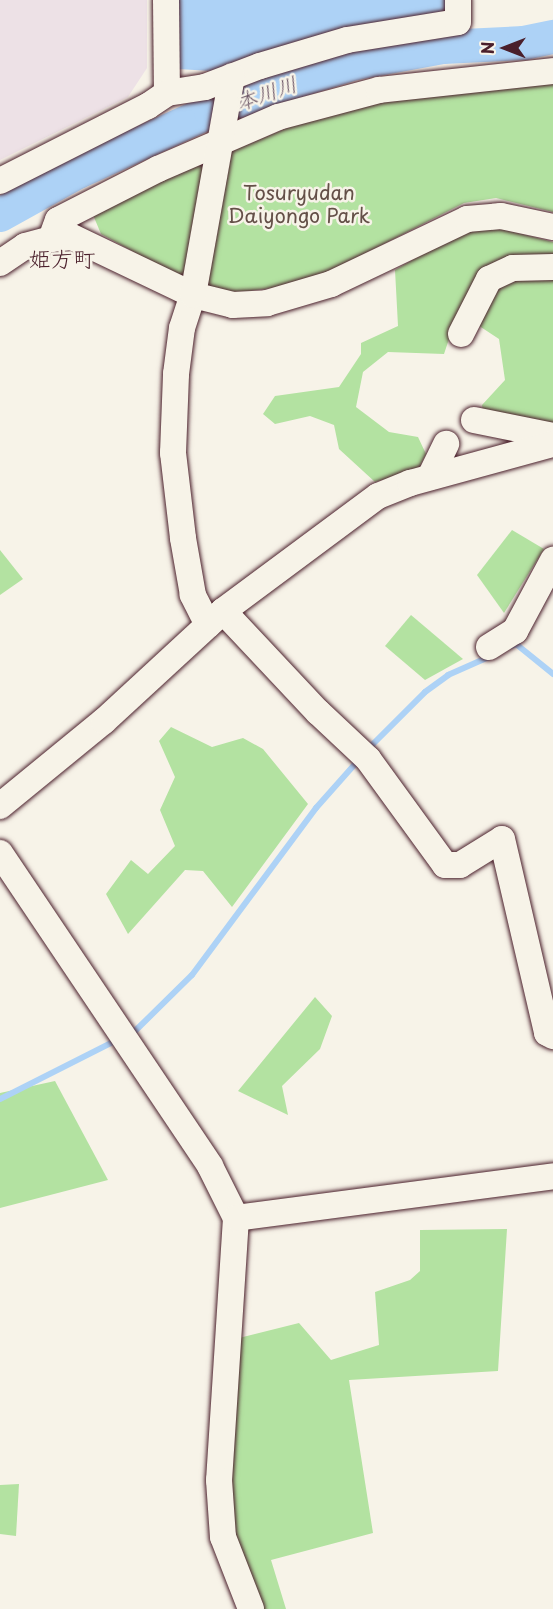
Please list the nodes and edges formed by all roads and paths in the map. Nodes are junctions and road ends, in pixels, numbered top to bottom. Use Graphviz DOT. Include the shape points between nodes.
graph roads {
  1 [pos="166,0"];
  2 [pos="458,0"];
  3 [pos="553,71"];
  4 [pos="232,76"];
  5 [pos="167,93"];
  6 [pos="218,143"];
  7 [pos="0,181"];
  8 [pos="553,227"];
  9 [pos="51,239"];
  10 [pos="0,263"];
  11 [pos="553,267"];
  12 [pos="193,295"];
  13 [pos="461,334"];
  14 [pos="474,420"];
  15 [pos="553,436"];
  16 [pos="446,444"];
  17 [pos="553,444"];
  18 [pos="430,477"];
  19 [pos="553,560"];
  20 [pos="216,618"];
  21 [pos="489,647"];
  22 [pos="0,806"];
  23 [pos="0,853"];
  24 [pos="553,1036"];
  25 [pos="553,1176"];
  26 [pos="236,1218"];
  27 [pos="251,1609"];
  1 -- 5 [label="street"];
  2 -- 4 [label="street" via="458,22 347,40"];
  3 -- 6 [label="street" via="379,90 278,117"];
  4 -- 5 [label="street" via="205,87"];
  4 -- 6 [label="street"];
  5 -- 7 [label="street"];
  6 -- 9 [label="street" via="58,220"];
  6 -- 12 [label="street"];
  8 -- 12 [label="street" via="501,216 467,219 331,284 267,303 233,304"];
  9 -- 10 [label="street" via="25,246"];
  9 -- 12 [label="street" via="72,237"];
  11 -- 13 [label="street" via="513,268 489,279"];
  12 -- 20 [label="street" via="182,328 176,374 173,453 193,596"];
  14 -- 15 [label="street"];
  16 -- 18 [label="street"];
  17 -- 18 [label="street"];
  18 -- 20 [label="street" via="378,496"];
  19 -- 21 [label="street" via="514,631"];
  20 -- 22 [label="street" via="104,721"];
  20 -- 24 [label="street" via="368,759 445,865 460,865 502,839 547,1033"];
  23 -- 26 [label="street" via="210,1166"];
  25 -- 26 [label="street"];
  26 -- 27 [label="street" via="219,1480 223,1538"];
}
